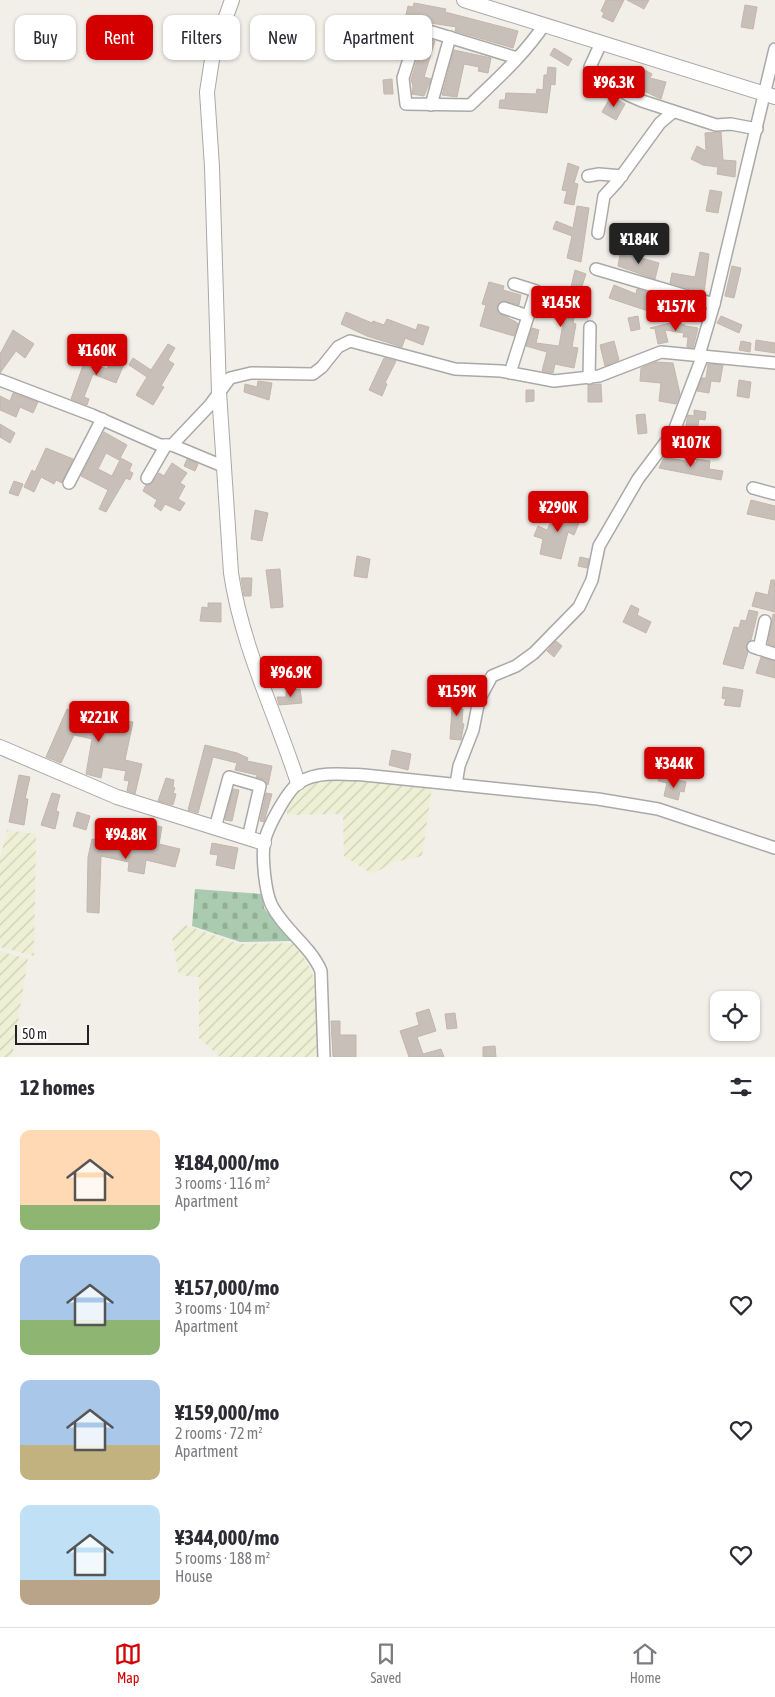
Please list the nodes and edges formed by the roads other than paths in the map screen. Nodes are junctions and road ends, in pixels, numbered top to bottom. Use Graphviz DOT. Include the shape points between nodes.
graph roads {
  1 [pos="232,0"];
  2 [pos="464,0"];
  3 [pos="480,2"];
  4 [pos="544,25"];
  5 [pos="450,38"];
  6 [pos="601,43"];
  7 [pos="775,49"];
  8 [pos="517,58"];
  9 [pos="770,96"];
  10 [pos="431,105"];
  11 [pos="673,112"];
  12 [pos="757,129"];
  13 [pos="588,176"];
  14 [pos="622,176"];
  15 [pos="598,233"];
  16 [pos="596,269"];
  17 [pos="514,284"];
  18 [pos="714,304"];
  19 [pos="504,308"];
  20 [pos="528,316"];
  21 [pos="590,327"];
  22 [pos="701,355"];
  23 [pos="775,362"];
  24 [pos="510,372"];
  25 [pos="589,378"];
  26 [pos="0,380"];
  27 [pos="219,392"];
  28 [pos="102,419"];
  29 [pos="169,445"];
  30 [pos="225,467"];
  31 [pos="147,478"];
  32 [pos="69,483"];
  33 [pos="753,488"];
  34 [pos="775,494"];
  35 [pos="765,621"];
  36 [pos="775,654"];
  37 [pos="0,747"];
  38 [pos="298,783"];
  39 [pos="456,784"];
  40 [pos="215,828"];
  41 [pos="248,838"];
  42 [pos="264,843"];
  43 [pos="775,848"];
  44 [pos="324,1057"];
  1 -- 27 [label="street" via="213,53 207,92"];
  2 -- 3 [label="street"];
  3 -- 4 [label="street"];
  4 -- 6 [label="street"];
  4 -- 8 [label="street"];
  5 -- 8 [label="street"];
  5 -- 10 [label="street"];
  5 -- 10 [label="street" via="419,28 403,78 406,104"];
  6 -- 9 [label="street"];
  6 -- 11 [label="street" via="590,67 593,72 628,95"];
  7 -- 9 [label="street"];
  8 -- 10 [label="street" via="470,105"];
  9 -- 12 [label="street"];
  11 -- 12 [label="street" via="716,125 732,124"];
  11 -- 14 [label="street" via="660,123"];
  12 -- 18 [label="street"];
  13 -- 14 [label="street"];
  14 -- 15 [label="street" via="604,196"];
  16 -- 18 [label="street"];
  17 -- 20 [label="street" via="536,291"];
  18 -- 22 [label="street"];
  19 -- 20 [label="street"];
  20 -- 24 [label="street"];
  21 -- 25 [label="street"];
  22 -- 23 [label="street"];
  22 -- 25 [label="street" via="660,352 608,374"];
  22 -- 39 [label="street" via="674,431 638,479 599,546 592,580 579,607 534,653 516,666 492,676 479,700"];
  24 -- 25 [label="street" via="546,380"];
  24 -- 27 [label="street" via="455,369 350,341 338,347 313,374 239,375 230,378"];
  26 -- 28 [label="street"];
  27 -- 29 [label="street"];
  27 -- 30 [label="street"];
  28 -- 29 [label="street" via="144,439"];
  28 -- 32 [label="street"];
  29 -- 30 [label="street"];
  29 -- 31 [label="street"];
  30 -- 38 [label="street" via="235,601 247,648"];
  33 -- 34 [label="street"];
  35 -- 36 [label="street" via="755,648"];
  37 -- 40 [label="street" via="117,797"];
  38 -- 39 [label="street" via="336,774"];
  38 -- 42 [label="street" via="288,794"];
  39 -- 43 [label="street" via="598,798 658,809"];
  40 -- 41 [label="street"];
  40 -- 41 [label="street" via="229,776 260,786"];
  41 -- 42 [label="street"];
  42 -- 44 [label="street" via="265,882 271,904 321,971"];
}
